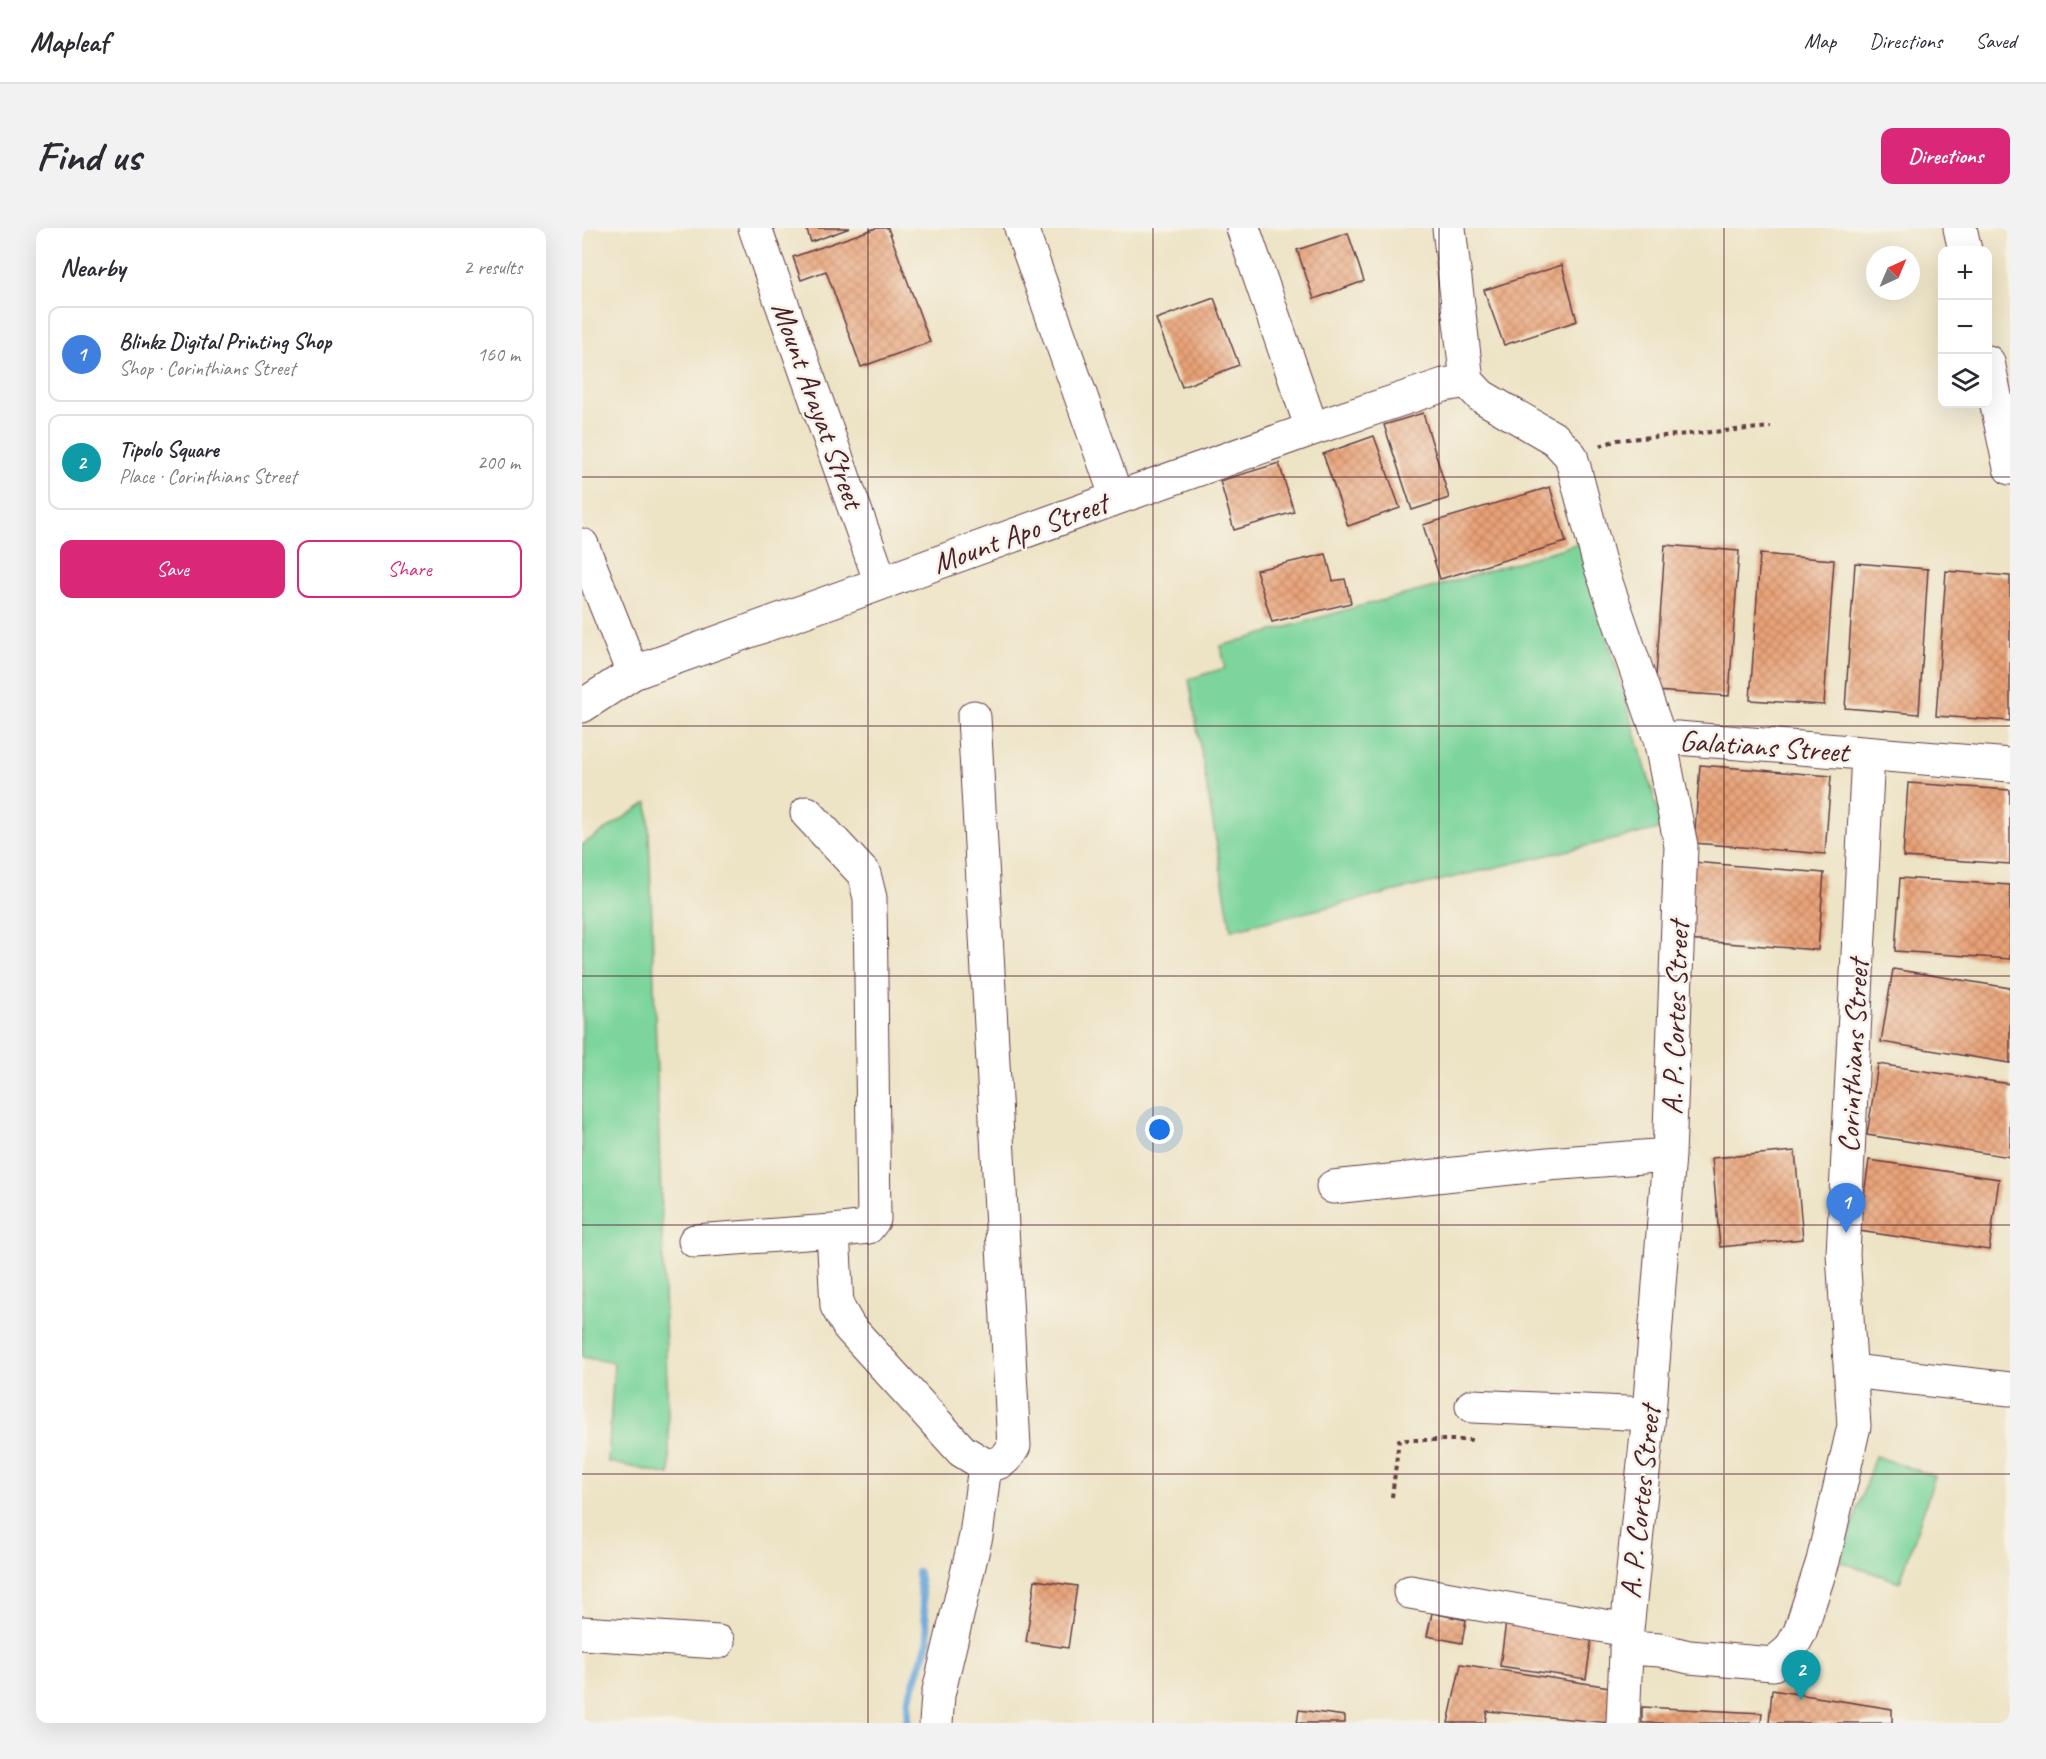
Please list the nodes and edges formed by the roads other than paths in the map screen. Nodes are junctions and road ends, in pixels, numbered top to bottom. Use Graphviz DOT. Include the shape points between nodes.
graph roads {
  1 [pos="755,228"];
  2 [pos="1021,228"];
  3 [pos="1243,228"];
  4 [pos="1449,228"];
  5 [pos="1960,228"];
  6 [pos="1964,246"];
  7 [pos="1467,381"];
  8 [pos="1992,381"];
  9 [pos="1312,429"];
  10 [pos="2010,468"];
  11 [pos="1117,498"];
  12 [pos="582,547"];
  13 [pos="881,583"];
  14 [pos="633,674"];
  15 [pos="582,706"];
  16 [pos="974,717"];
  17 [pos="1660,739"];
  18 [pos="1868,754"];
  19 [pos="2010,765"];
  20 [pos="807,813"];
  21 [pos="1669,1155"];
  22 [pos="1333,1187"];
  23 [pos="833,1231"];
  24 [pos="695,1241"];
  25 [pos="1851,1371"];
  26 [pos="2009,1386"];
  27 [pos="1472,1406"];
  28 [pos="1649,1414"];
  29 [pos="986,1465"];
  30 [pos="1410,1592"];
  31 [pos="582,1633"];
  32 [pos="1626,1639"];
  33 [pos="718,1642"];
  34 [pos="936,1723"];
  35 [pos="1623,1723"];
  1 -- 13 [label="street, Mount Arayat Street"];
  2 -- 11 [label="street"];
  3 -- 9 [label="street"];
  4 -- 7 [label="street"];
  5 -- 6 [label="street"];
  7 -- 9 [label="street, Mount Apo Street"];
  7 -- 17 [label="street, A. P. Cortes Street" via="1481,396 1555,439 1571,456 1599,562"];
  8 -- 10 [label="street"];
  9 -- 11 [label="street, Mount Apo Street"];
  11 -- 13 [label="street, Mount Apo Street"];
  12 -- 14 [label="street"];
  13 -- 14 [label="street, Mount Apo Street"];
  14 -- 15 [label="street, Mount Apo Street"];
  16 -- 29 [label="street" via="1014,1446 997,1465"];
  17 -- 18 [label="street, Galatians Street"];
  17 -- 21 [label="street, A. P. Cortes Street" via="1681,846"];
  18 -- 19 [label="street, Galatians Street"];
  18 -- 25 [label="street, Corinthians Street" via="1843,1254"];
  20 -- 23 [label="street" via="864,874 870,898 874,1219 868,1227"];
  21 -- 22 [label="street"];
  21 -- 28 [label="street, A. P. Cortes Street"];
  23 -- 24 [label="street"];
  23 -- 29 [label="street" via="837,1306 849,1327 962,1451"];
  25 -- 26 [label="street"];
  25 -- 32 [label="street, Corinthians Street" via="1854,1426 1823,1561 1800,1632 1790,1650 1773,1664 1689,1657"];
  27 -- 28 [label="street"];
  28 -- 32 [label="street, A. P. Cortes Street"];
  29 -- 34 [label="street" via="976,1536 938,1695"];
  30 -- 32 [label="street"];
  31 -- 33 [label="street"];
  32 -- 35 [label="street, A. P. Cortes Street"];
}
